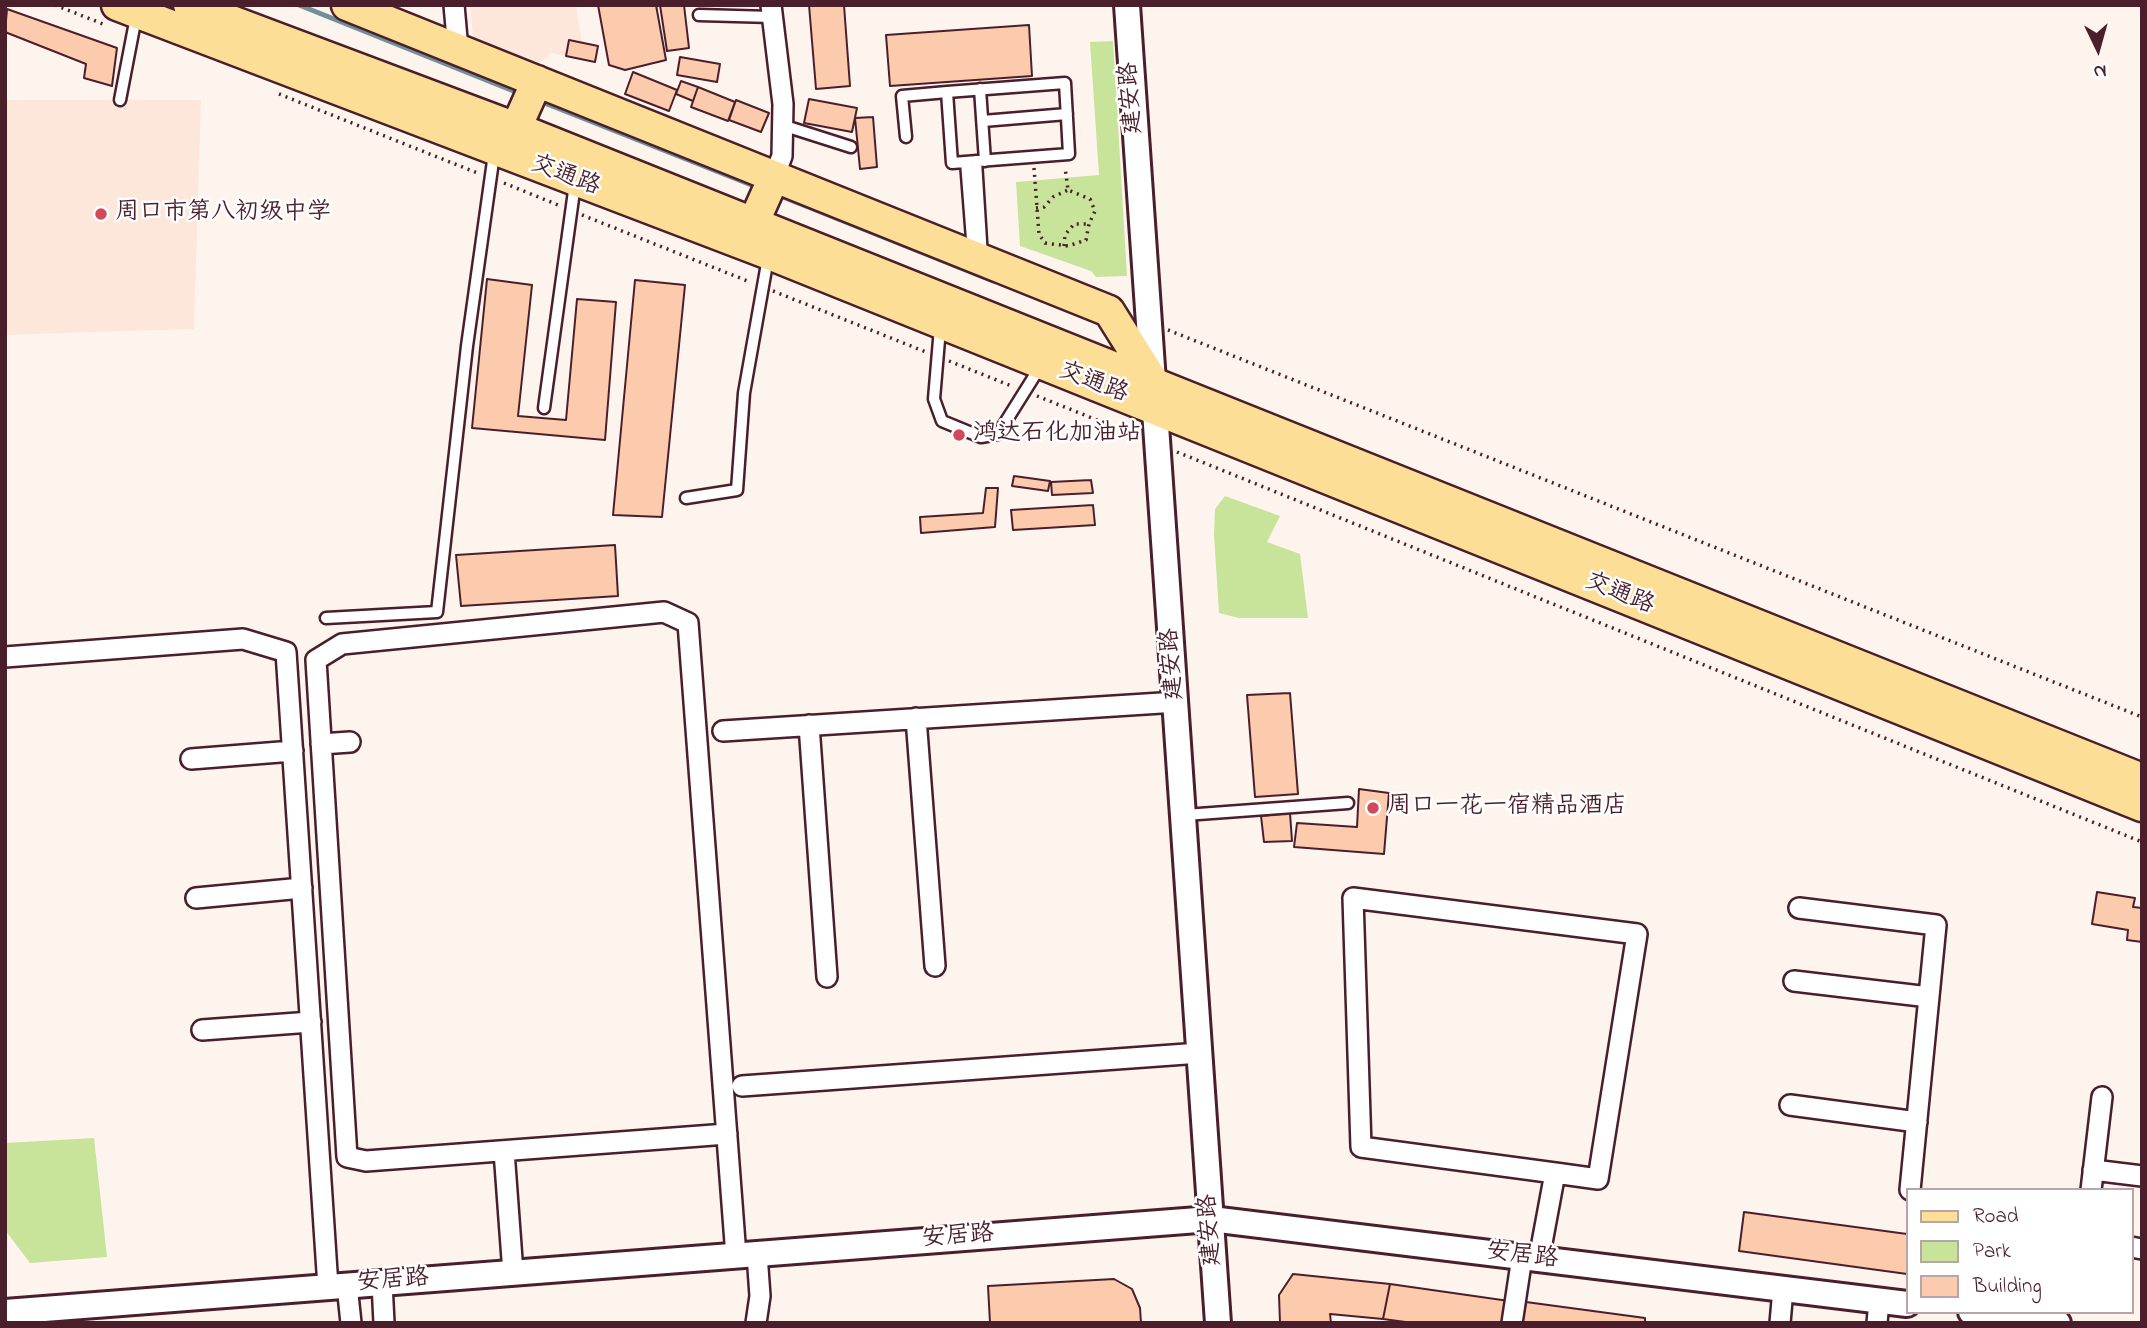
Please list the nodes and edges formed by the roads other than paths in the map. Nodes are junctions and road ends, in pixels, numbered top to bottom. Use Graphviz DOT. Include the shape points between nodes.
graph roads {
  1 [pos="189,5"];
  2 [pos="347,5"];
  3 [pos="454,5"];
  4 [pos="1127,5"];
  5 [pos="771,11"];
  6 [pos="699,15"];
  7 [pos="129,18"];
  8 [pos="458,50"];
  9 [pos="537,80"];
  10 [pos="980,89"];
  11 [pos="947,92"];
  12 [pos="120,100"];
  13 [pos="1067,114"];
  14 [pos="983,121"];
  15 [pos="782,125"];
  16 [pos="516,128"];
  17 [pos="906,137"];
  18 [pos="851,147"];
  19 [pos="976,161"];
  20 [pos="492,164"];
  21 [pos="774,177"];
  22 [pos="576,181"];
  23 [pos="753,224"];
  24 [pos="769,254"];
  25 [pos="977,259"];
  26 [pos="940,324"];
  27 [pos="1042,364"];
  28 [pos="1155,396"];
  29 [pos="544,408"];
  30 [pos="686,498"];
  31 [pos="326,618"];
  32 [pos="5,657"];
  33 [pos="1177,702"];
  34 [pos="916,718"];
  35 [pos="809,725"];
  36 [pos="723,731"];
  37 [pos="350,742"];
  38 [pos="321,744"];
  39 [pos="293,751"];
  40 [pos="191,759"];
  41 [pos="2142,779"];
  42 [pos="1348,803"];
  43 [pos="2142,806"];
  44 [pos="1185,814"];
  45 [pos="302,888"];
  46 [pos="196,898"];
  47 [pos="1799,908"];
  48 [pos="935,967"];
  49 [pos="827,977"];
  50 [pos="1794,981"];
  51 [pos="1929,998"];
  52 [pos="311,1022"];
  53 [pos="202,1030"];
  54 [pos="1200,1053"];
  55 [pos="742,1086"];
  56 [pos="2102,1097"];
  57 [pos="1790,1105"];
  58 [pos="1917,1122"];
  59 [pos="727,1133"];
  60 [pos="504,1151"];
  61 [pos="2094,1170"];
  62 [pos="1555,1173"];
  63 [pos="2142,1176"];
  64 [pos="1910,1188"];
  65 [pos="2091,1188"];
  66 [pos="1211,1219"];
  67 [pos="746,1255"];
  68 [pos="1530,1258"];
  69 [pos="513,1273"];
  70 [pos="382,1283"];
  71 [pos="337,1286"];
  72 [pos="1783,1289"];
  73 [pos="1906,1304"];
  74 [pos="5,1312"];
  75 [pos="1878,1312"];
  76 [pos="2002,1314"];
  77 [pos="2032,1316"];
  78 [pos="351,1323"];
  79 [pos="384,1323"];
  80 [pos="756,1323"];
  81 [pos="1218,1323"];
  82 [pos="1512,1323"];
  83 [pos="1780,1323"];
  84 [pos="2058,1323"];
  1 -- 16 [label="main road, 交通路"];
  2 -- 8 [label="main road"];
  3 -- 8 [label="street"];
  4 -- 28 [label="street, 建安路"];
  5 -- 6 [label="lane"];
  5 -- 15 [label="street"];
  7 -- 12 [label="lane"];
  7 -- 20 [label="main road, 交通路"];
  8 -- 9 [label="main road"];
  9 -- 16 [label="main road"];
  9 -- 21 [label="main road"];
  10 -- 11 [label="lane"];
  10 -- 13 [label="lane" via="1065,83"];
  10 -- 14 [label="lane"];
  11 -- 17 [label="lane" via="902,96"];
  11 -- 19 [label="lane" via="952,163"];
  13 -- 14 [label="lane"];
  13 -- 19 [label="lane" via="1069,154"];
  14 -- 19 [label="lane"];
  15 -- 18 [label="lane"];
  15 -- 21 [label="street" via="782,156"];
  16 -- 23 [label="main road, 交通路"];
  19 -- 25 [label="lane"];
  20 -- 22 [label="main road, 交通路"];
  20 -- 31 [label="lane" via="437,612"];
  21 -- 23 [label="main road"];
  21 -- 25 [label="main road"];
  22 -- 24 [label="main road, 交通路"];
  22 -- 29 [label="lane"];
  23 -- 28 [label="main road, 交通路"];
  24 -- 26 [label="main road, 交通路"];
  24 -- 30 [label="lane" via="744,393 737,490"];
  25 -- 28 [label="main road" via="1109,312"];
  26 -- 27 [label="main road, 交通路"];
  26 -- 27 [label="lane" via="934,399 942,421 981,437 998,434"];
  27 -- 28 [label="main road, 交通路"];
  28 -- 33 [label="street, 建安路"];
  28 -- 41 [label="main road, 交通路"];
  28 -- 43 [label="main road, 交通路"];
  32 -- 39 [label="street" via="243,639 286,652"];
  33 -- 34 [label="street"];
  33 -- 44 [label="street, 建安路"];
  34 -- 35 [label="street"];
  34 -- 48 [label="street"];
  35 -- 36 [label="street"];
  35 -- 49 [label="street"];
  37 -- 38 [label="street"];
  38 -- 59 [label="street" via="316,660 342,643 664,612 688,623"];
  38 -- 60 [label="street" via="347,1157 366,1161"];
  39 -- 40 [label="street"];
  39 -- 45 [label="street"];
  42 -- 44 [label="lane"];
  44 -- 54 [label="street, 建安路"];
  45 -- 46 [label="street"];
  45 -- 52 [label="street"];
  47 -- 51 [label="street" via="1936,925"];
  50 -- 51 [label="street"];
  51 -- 58 [label="street"];
  52 -- 53 [label="street"];
  52 -- 71 [label="street"];
  54 -- 55 [label="street"];
  54 -- 66 [label="street, 建安路"];
  56 -- 61 [label="street"];
  57 -- 58 [label="street"];
  58 -- 64 [label="street"];
  59 -- 60 [label="street"];
  59 -- 67 [label="street"];
  60 -- 69 [label="street"];
  61 -- 63 [label="street"];
  61 -- 65 [label="street"];
  62 -- 62 [label="street" via="1598,1179 1637,934 1353,898 1360,1147"];
  62 -- 68 [label="street"];
  66 -- 67 [label="street, 安居路"];
  66 -- 68 [label="street, 安居路"];
  66 -- 81 [label="street, 建安路"];
  67 -- 69 [label="street, 安居路"];
  67 -- 80 [label="street" via="760,1296"];
  68 -- 72 [label="street, 安居路"];
  68 -- 82 [label="street"];
  69 -- 70 [label="street, 安居路"];
  70 -- 71 [label="street, 安居路"];
  70 -- 79 [label="street"];
  71 -- 74 [label="street, 安居路"];
  71 -- 78 [label="street"];
  72 -- 75 [label="street, 安居路"];
  72 -- 83 [label="street"];
  73 -- 75 [label="street, 安居路"];
  76 -- 77 [label="street"];
  77 -- 84 [label="street"];
}
